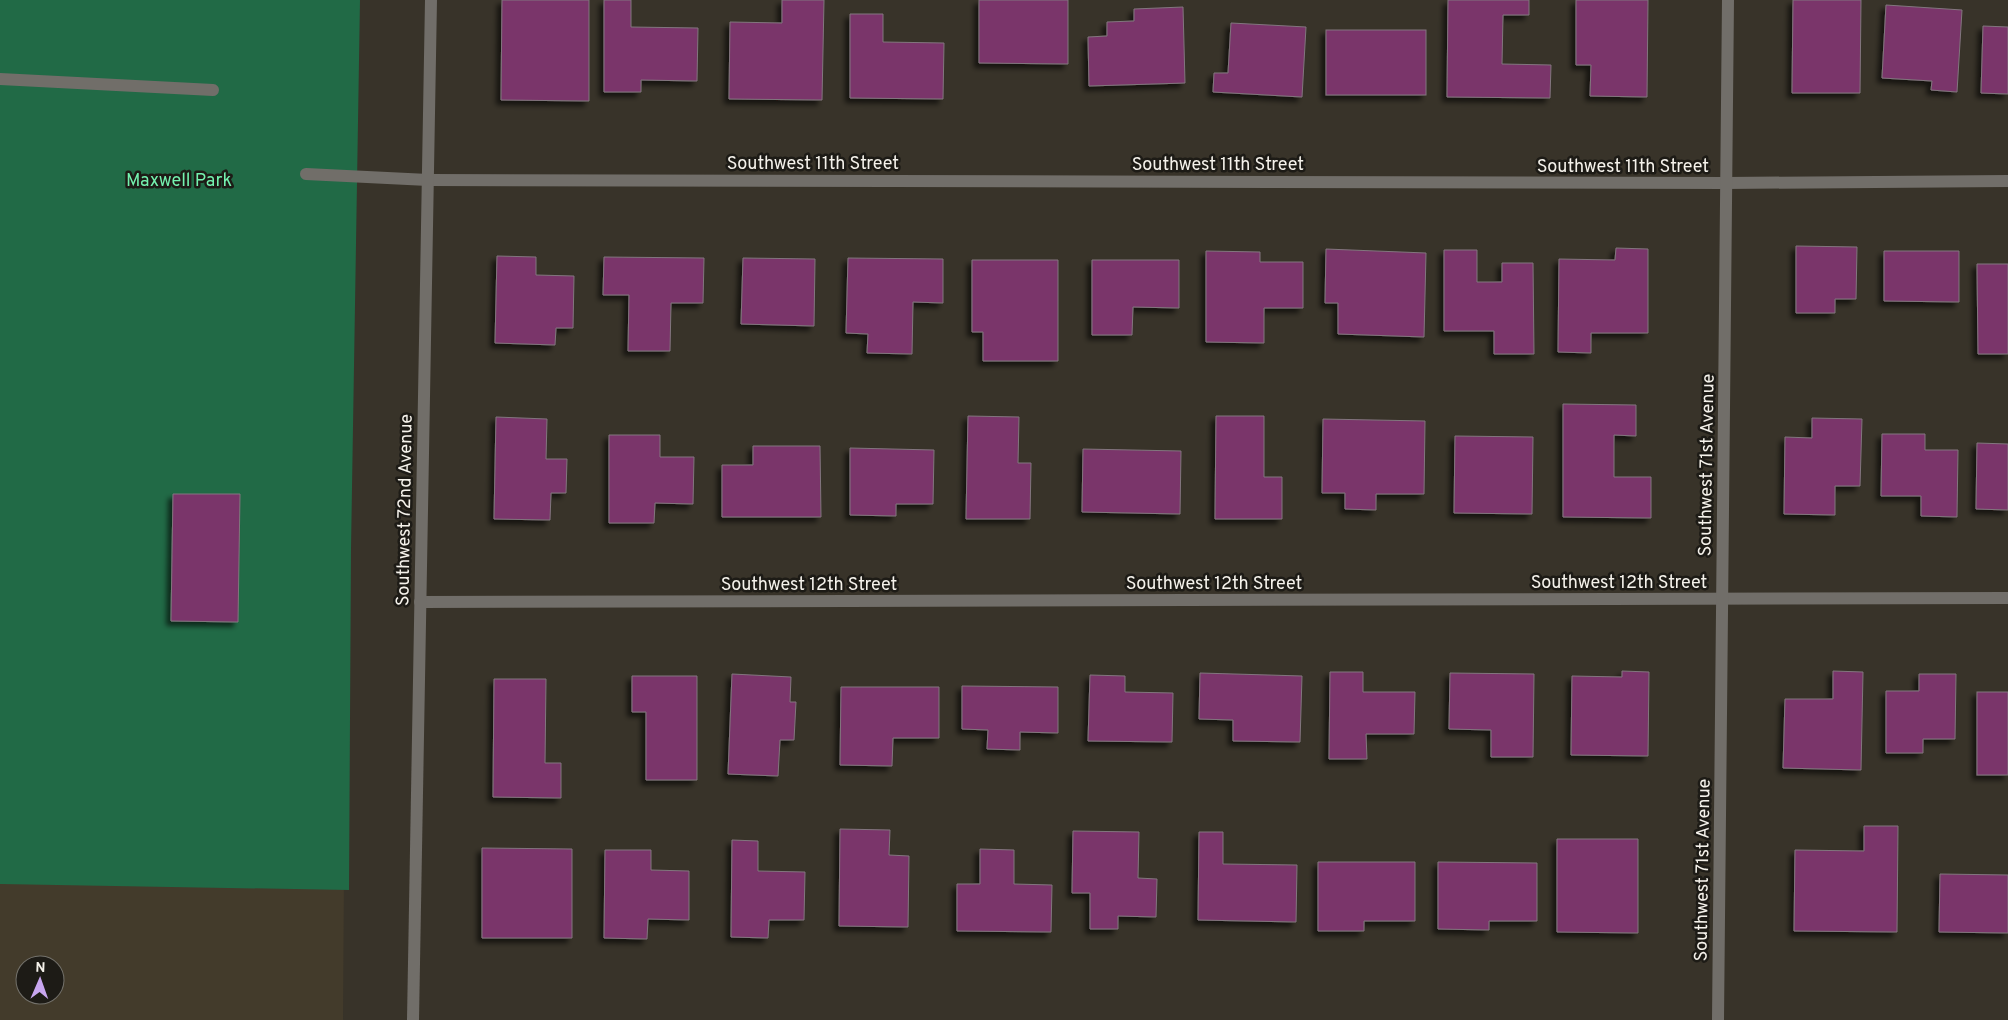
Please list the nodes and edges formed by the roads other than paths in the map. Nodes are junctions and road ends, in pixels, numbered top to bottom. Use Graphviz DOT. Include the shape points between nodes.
graph roads {
  1 [pos="431,0"];
  2 [pos="1728,0"];
  3 [pos="0,79"];
  4 [pos="213,90"];
  5 [pos="306,174"];
  6 [pos="428,180"];
  7 [pos="2008,181"];
  8 [pos="1726,183"];
  9 [pos="2008,598"];
  10 [pos="1722,599"];
  11 [pos="420,602"];
  12 [pos="413,1020"];
  13 [pos="1718,1020"];
  1 -- 6 [label="street, Southwest 72nd Avenue"];
  2 -- 8 [label="street, Southwest 71st Avenue"];
  3 -- 4 [label="street"];
  5 -- 6 [label="street, Southwest 11th Street"];
  6 -- 8 [label="street, Southwest 11th Street"];
  6 -- 11 [label="street, Southwest 72nd Avenue"];
  7 -- 8 [label="street, Southwest 11th Street"];
  8 -- 10 [label="street, Southwest 71st Avenue"];
  9 -- 10 [label="street, Southwest 12th Street"];
  10 -- 11 [label="street, Southwest 12th Street"];
  10 -- 13 [label="street, Southwest 71st Avenue"];
  11 -- 12 [label="street, Southwest 72nd Avenue"];
}
